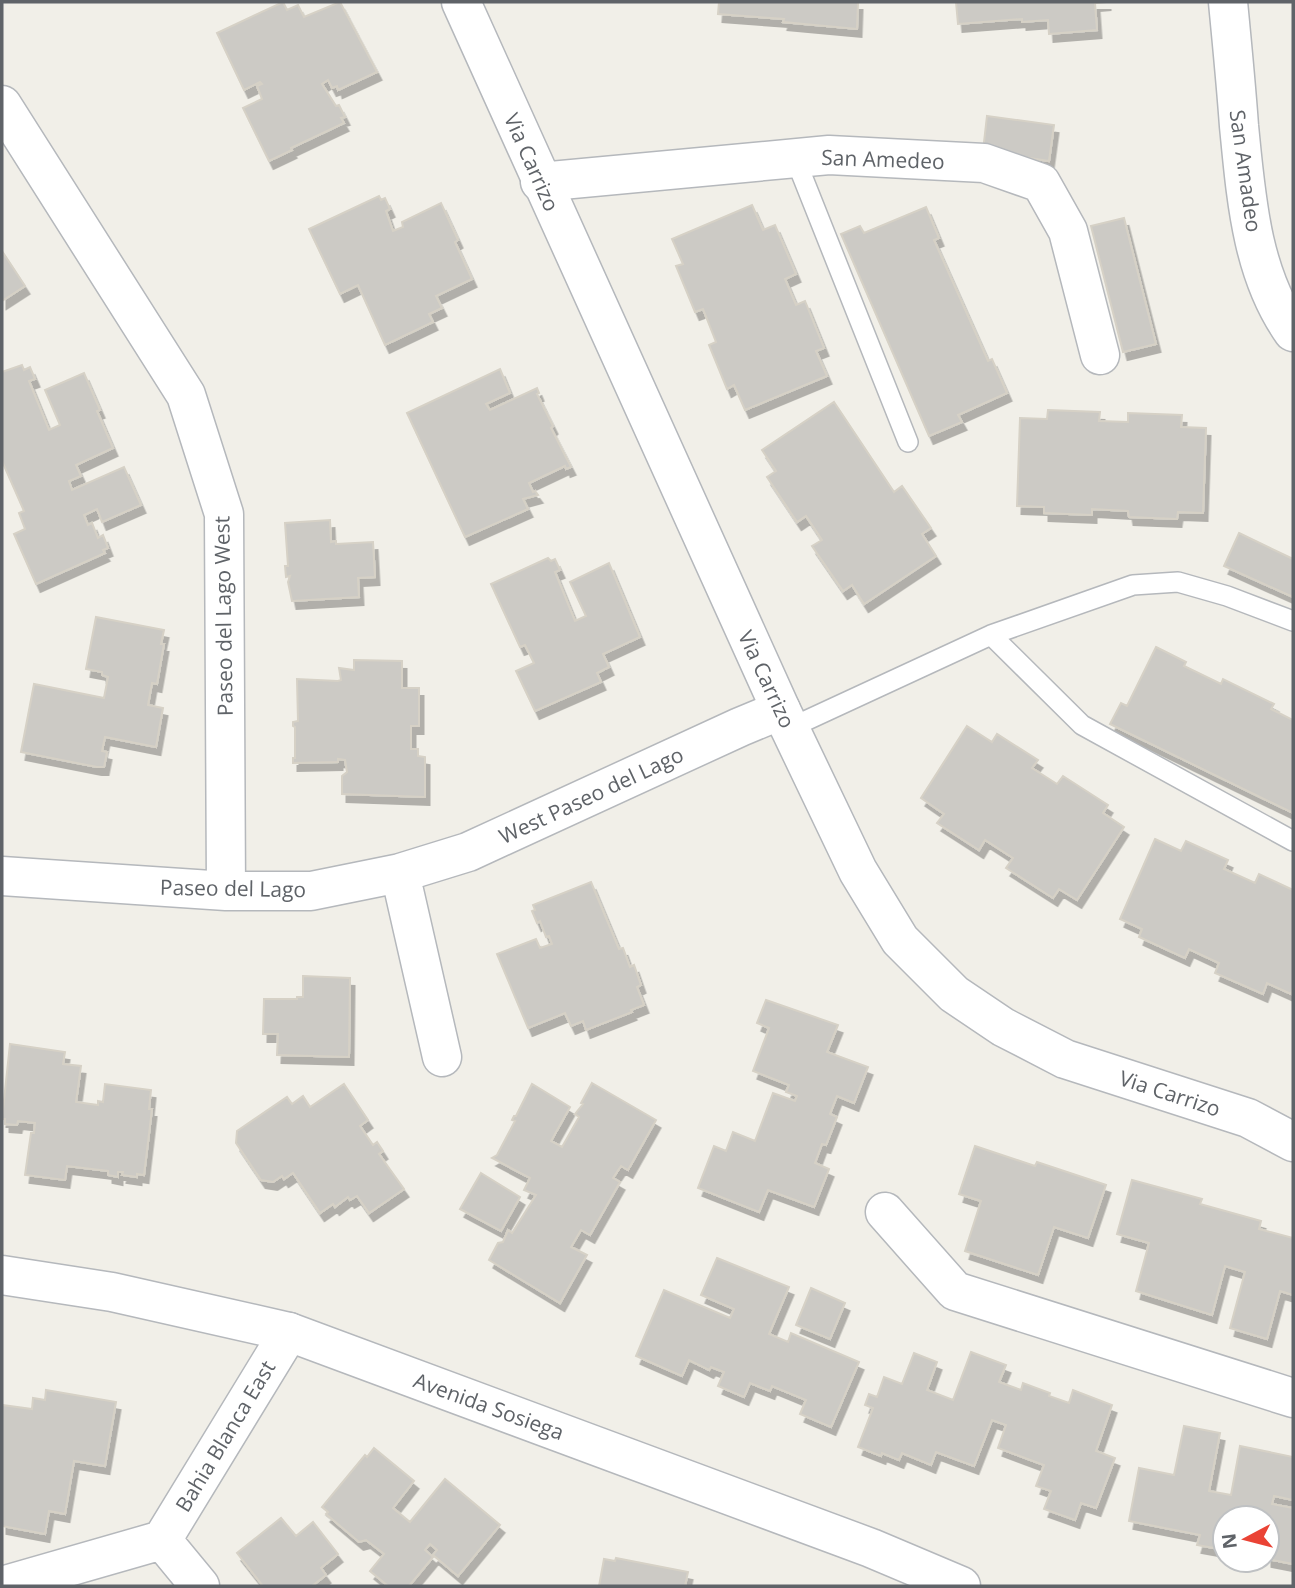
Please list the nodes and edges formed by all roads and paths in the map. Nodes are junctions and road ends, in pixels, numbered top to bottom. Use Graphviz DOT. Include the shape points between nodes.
graph roads {
  1 [pos="461,2"];
  2 [pos="1228,2"];
  3 [pos="2,105"];
  4 [pos="796,158"];
  5 [pos="540,182"];
  6 [pos="1293,332"];
  7 [pos="1100,355"];
  8 [pos="908,442"];
  9 [pos="1293,621"];
  10 [pos="991,635"];
  11 [pos="785,719"];
  12 [pos="1293,841"];
  13 [pos="400,873"];
  14 [pos="2,876"];
  15 [pos="226,891"];
  16 [pos="442,1058"];
  17 [pos="1293,1142"];
  18 [pos="886,1212"];
  19 [pos="2,1275"];
  20 [pos="289,1332"];
  21 [pos="1293,1398"];
  22 [pos="162,1540"];
  23 [pos="2,1586"];
  24 [pos="200,1586"];
  25 [pos="961,1586"];
  1 -- 5 [label="street, Via Carrizo"];
  2 -- 6 [label="street, San Amadeo" via="1246,197 1263,274"];
  3 -- 15 [label="street, Paseo del Lago West" via="186,395 224,514"];
  4 -- 5 [label="street, San Amedeo"];
  4 -- 7 [label="street, San Amedeo" via="829,155 985,163 1041,183 1068,231"];
  4 -- 8 [label="lane"];
  5 -- 11 [label="street, Via Carrizo"];
  9 -- 10 [label="lane" via="1178,582 1133,585"];
  10 -- 11 [label="lane"];
  10 -- 12 [label="lane" via="1082,725"];
  11 -- 13 [label="street, West Paseo del Lago" via="727,732 468,852"];
  11 -- 17 [label="street, Via Carrizo" via="858,871 900,940 954,994 1003,1027 1065,1059 1248,1118"];
  13 -- 15 [label="street, Paseo del Lago" via="311,891"];
  13 -- 16 [label="street"];
  14 -- 15 [label="street, Paseo del Lago"];
  18 -- 21 [label="street" via="955,1291"];
  19 -- 20 [label="street, Avenida Sosiega" via="112,1292"];
  20 -- 22 [label="street, Bahia Blanca East"];
  20 -- 25 [label="street, Avenida Sosiega" via="871,1548"];
  22 -- 23 [label="street"];
  22 -- 24 [label="street"];
}
